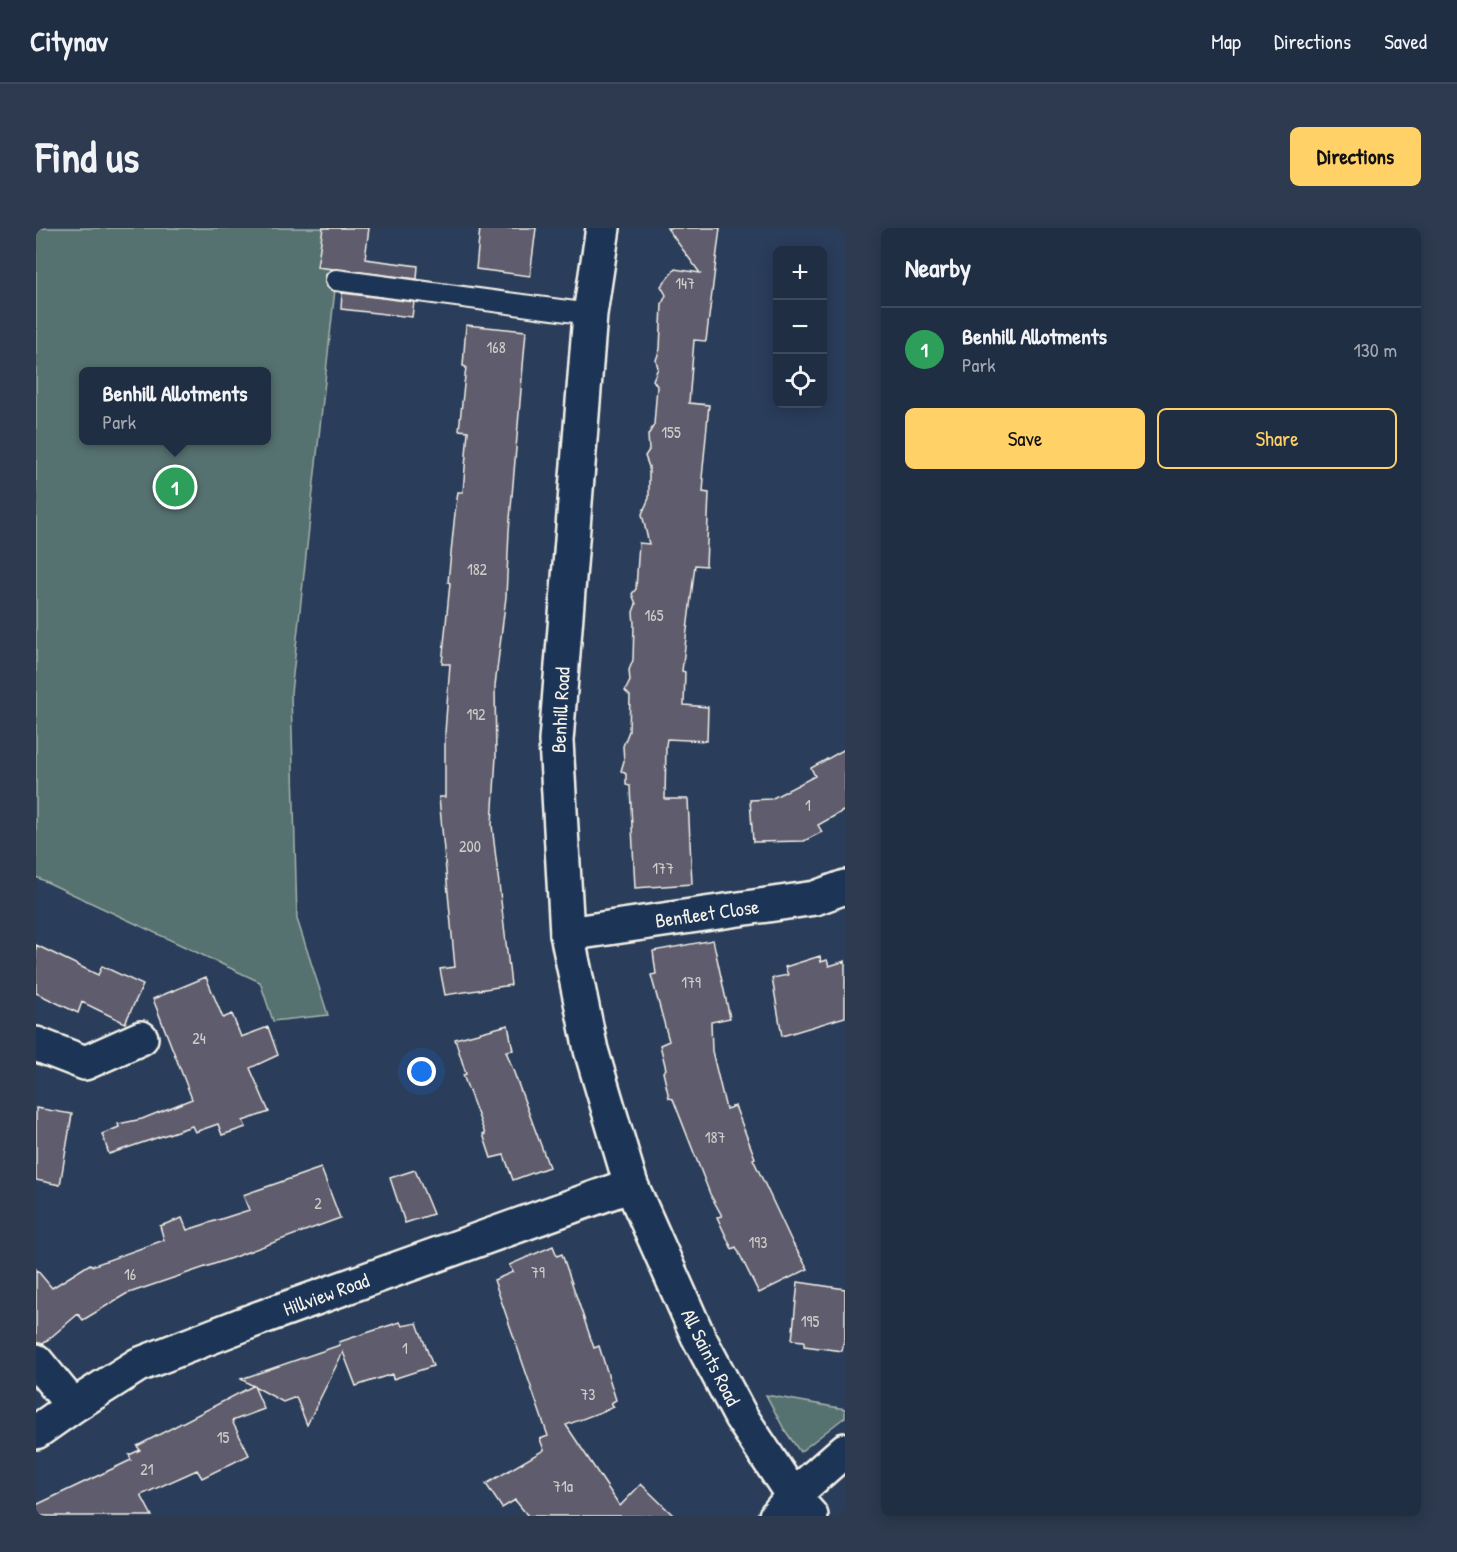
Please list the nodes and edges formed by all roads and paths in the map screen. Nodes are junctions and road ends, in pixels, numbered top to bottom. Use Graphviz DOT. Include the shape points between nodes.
graph roads {
  1 [pos="603,228"];
  2 [pos="336,280"];
  3 [pos="590,314"];
  4 [pos="845,887"];
  5 [pos="567,934"];
  6 [pos="141,1038"];
  7 [pos="36,1044"];
  8 [pos="630,1185"];
  9 [pos="36,1361"];
  10 [pos="73,1406"];
  11 [pos="36,1432"];
  12 [pos="845,1449"];
  13 [pos="794,1509"];
  1 -- 3 [label="street, Benhill Road"];
  2 -- 3 [label="lane"];
  3 -- 5 [label="street, Benhill Road" via="556,741"];
  4 -- 5 [label="street, Benfleet Close" via="814,898"];
  5 -- 8 [label="street, Benhill Road" via="591,1050"];
  6 -- 7 [label="street" via="85,1063"];
  8 -- 10 [label="street, Hillview Road" via="205,1338 138,1365"];
  8 -- 13 [label="street, All Saints Road" via="698,1336"];
  9 -- 10 [label="street"];
  10 -- 11 [label="street, Hillview Road"];
  12 -- 13 [label="street"];
}
